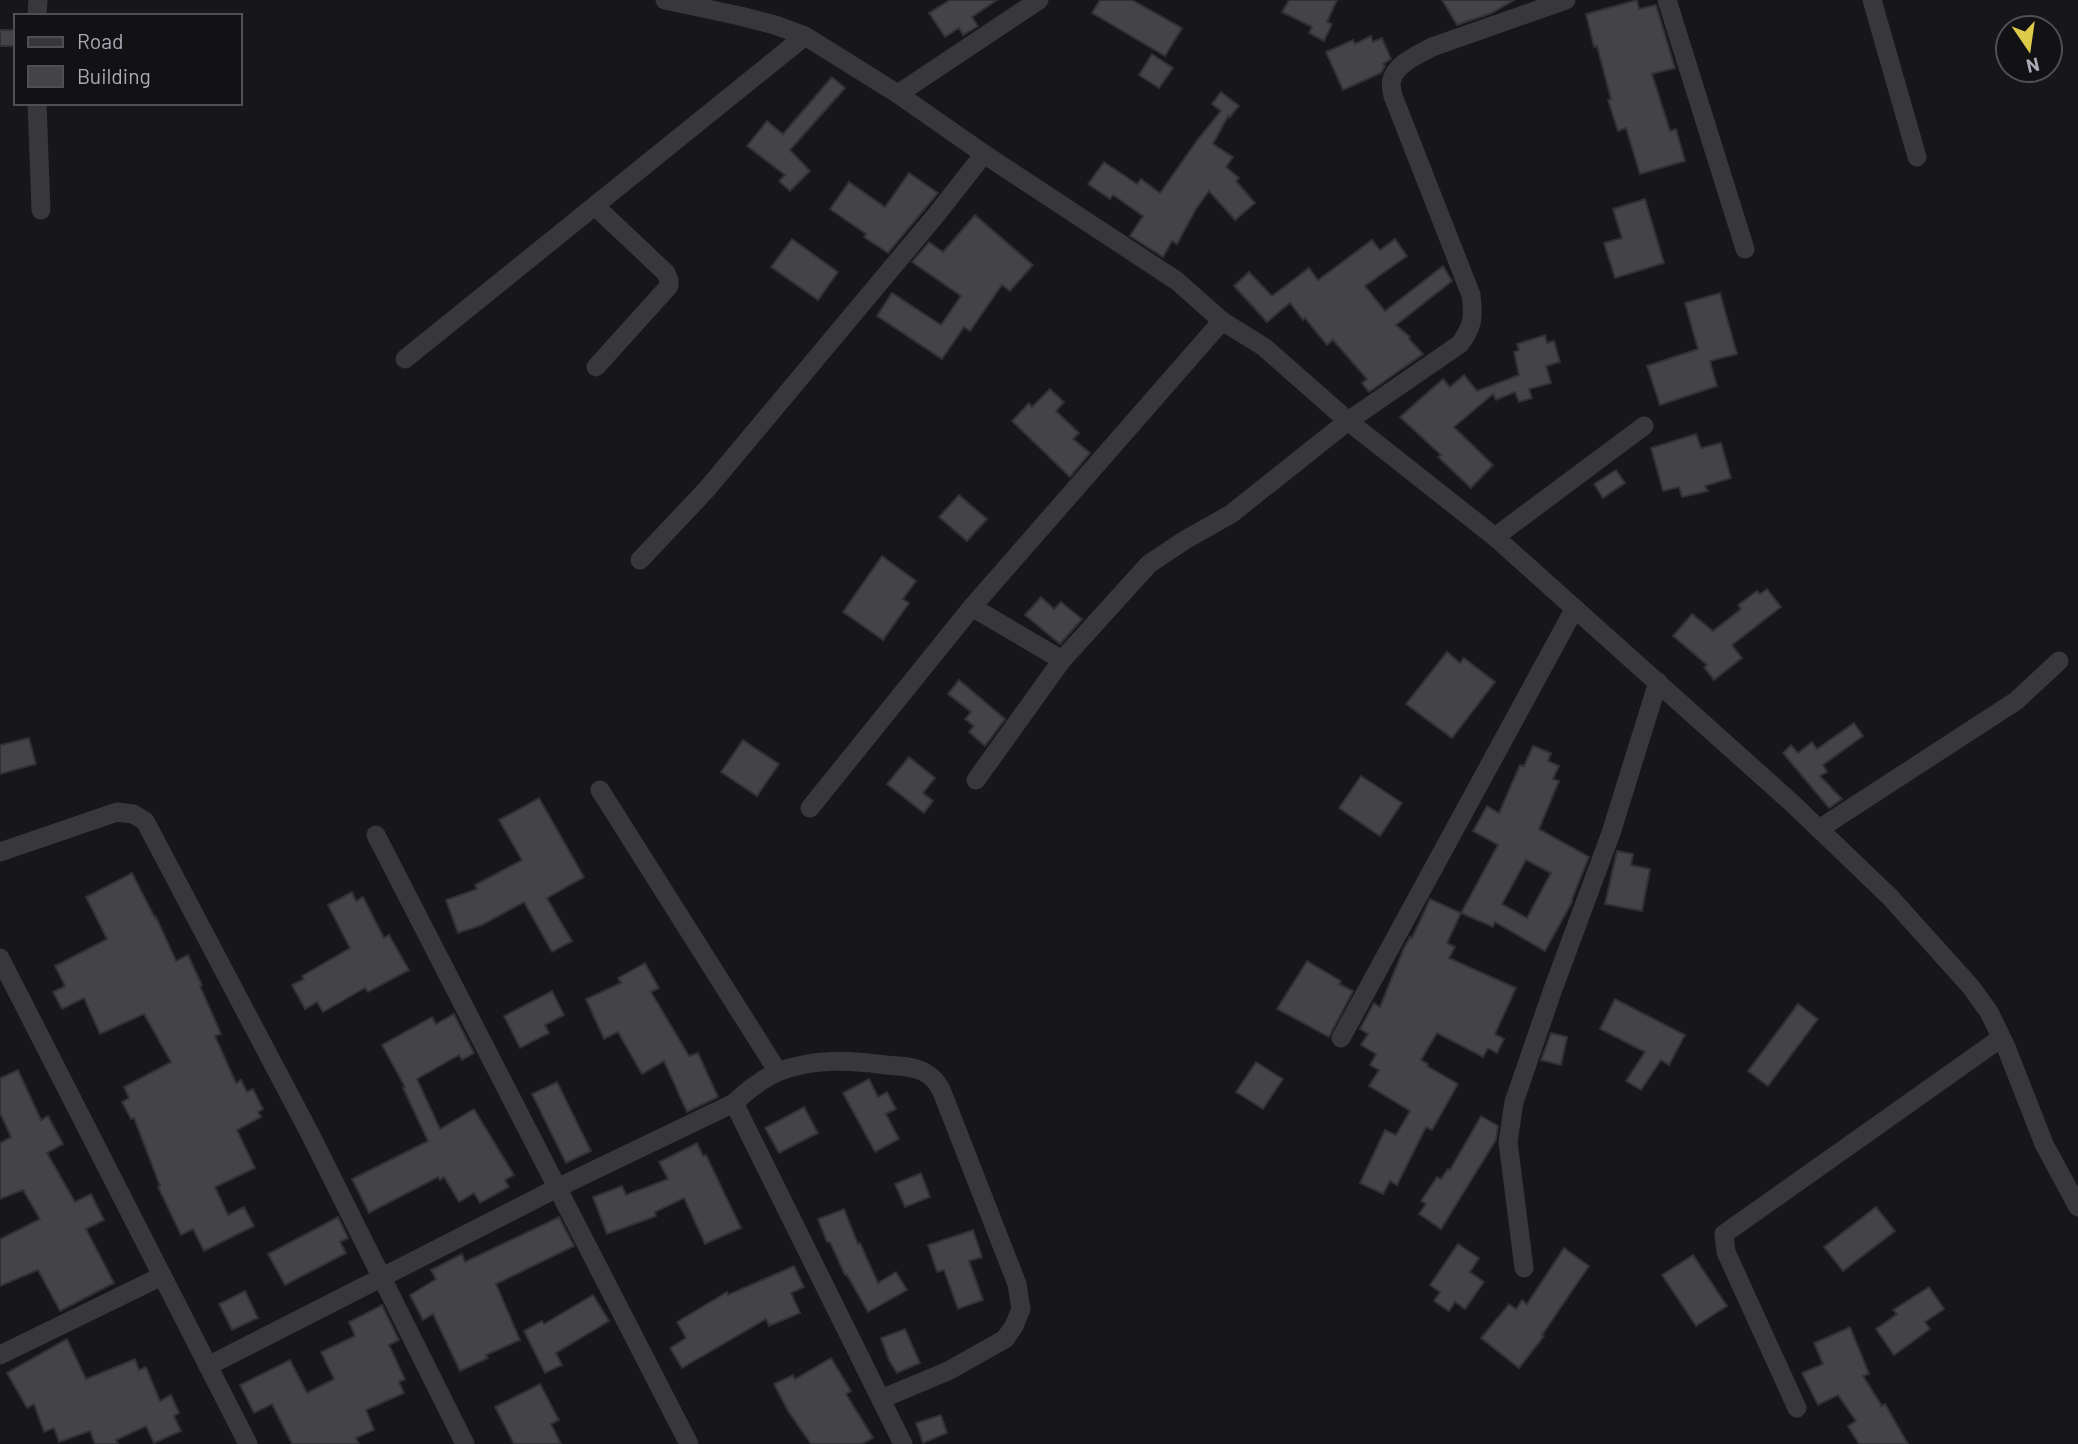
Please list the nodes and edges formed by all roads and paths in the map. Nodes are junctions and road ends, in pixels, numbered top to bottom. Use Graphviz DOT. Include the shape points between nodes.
graph roads {
  1 [pos="666,0"];
  2 [pos="1039,0"];
  3 [pos="1566,0"];
  4 [pos="1667,0"];
  5 [pos="1872,0"];
  6 [pos="805,36"];
  7 [pos="898,94"];
  8 [pos="37,105"];
  9 [pos="984,154"];
  10 [pos="1917,157"];
  11 [pos="595,205"];
  12 [pos="41,210"];
  13 [pos="1745,249"];
  14 [pos="1222,320"];
  15 [pos="405,359"];
  16 [pos="596,367"];
  17 [pos="1348,421"];
  18 [pos="1644,426"];
  19 [pos="1495,537"];
  20 [pos="640,560"];
  21 [pos="972,607"];
  22 [pos="1574,608"];
  23 [pos="1062,660"];
  24 [pos="2059,661"];
  25 [pos="1658,682"];
  26 [pos="976,780"];
  27 [pos="600,790"];
  28 [pos="810,808"];
  29 [pos="1819,829"];
  30 [pos="376,835"];
  31 [pos="0,852"];
  32 [pos="0,958"];
  33 [pos="1341,1038"];
  34 [pos="2001,1038"];
  35 [pos="778,1072"];
  36 [pos="734,1103"];
  37 [pos="557,1188"];
  38 [pos="2078,1207"];
  39 [pos="1524,1268"];
  40 [pos="162,1276"];
  41 [pos="381,1278"];
  42 [pos="0,1355"];
  43 [pos="208,1366"];
  44 [pos="881,1399"];
  45 [pos="1797,1408"];
  46 [pos="248,1444"];
  47 [pos="465,1444"];
  48 [pos="689,1444"];
  49 [pos="903,1444"];
  1 -- 6 [label="street"];
  2 -- 7 [label="street"];
  3 -- 17 [label="street" via="1432,47 1398,68 1391,80 1393,96 1472,295 1473,314 1470,330 1460,344"];
  4 -- 13 [label="street"];
  5 -- 10 [label="street"];
  6 -- 7 [label="street"];
  6 -- 11 [label="street"];
  7 -- 9 [label="street"];
  8 -- 12 [label="street"];
  9 -- 14 [label="street" via="1177,281"];
  9 -- 20 [label="street" via="707,489"];
  11 -- 15 [label="street"];
  11 -- 16 [label="street" via="669,280 669,286"];
  14 -- 17 [label="street" via="1264,347"];
  14 -- 21 [label="street"];
  17 -- 19 [label="street"];
  17 -- 23 [label="street" via="1231,514 1149,564"];
  18 -- 19 [label="street"];
  19 -- 22 [label="street"];
  21 -- 23 [label="street"];
  21 -- 28 [label="street"];
  22 -- 25 [label="street"];
  22 -- 33 [label="street"];
  23 -- 26 [label="street"];
  24 -- 29 [label="street" via="2015,701"];
  25 -- 29 [label="street"];
  25 -- 39 [label="street" via="1611,833 1514,1102 1508,1142"];
  27 -- 35 [label="street"];
  29 -- 34 [label="street" via="1891,897 1971,986"];
  30 -- 37 [label="street"];
  31 -- 41 [label="street" via="117,812 145,821"];
  32 -- 40 [label="street"];
  34 -- 38 [label="street" via="2044,1144"];
  34 -- 45 [label="street" via="1724,1234 1726,1252"];
  35 -- 36 [label="street"];
  35 -- 44 [label="street" via="812,1062 854,1061 911,1068 936,1080 1017,1284 1021,1309 1005,1339 948,1371"];
  36 -- 37 [label="street"];
  36 -- 44 [label="street"];
  37 -- 41 [label="street"];
  37 -- 48 [label="street"];
  40 -- 42 [label="street"];
  40 -- 43 [label="street"];
  41 -- 43 [label="street"];
  41 -- 47 [label="street"];
  43 -- 46 [label="street"];
  44 -- 49 [label="street"];
}
